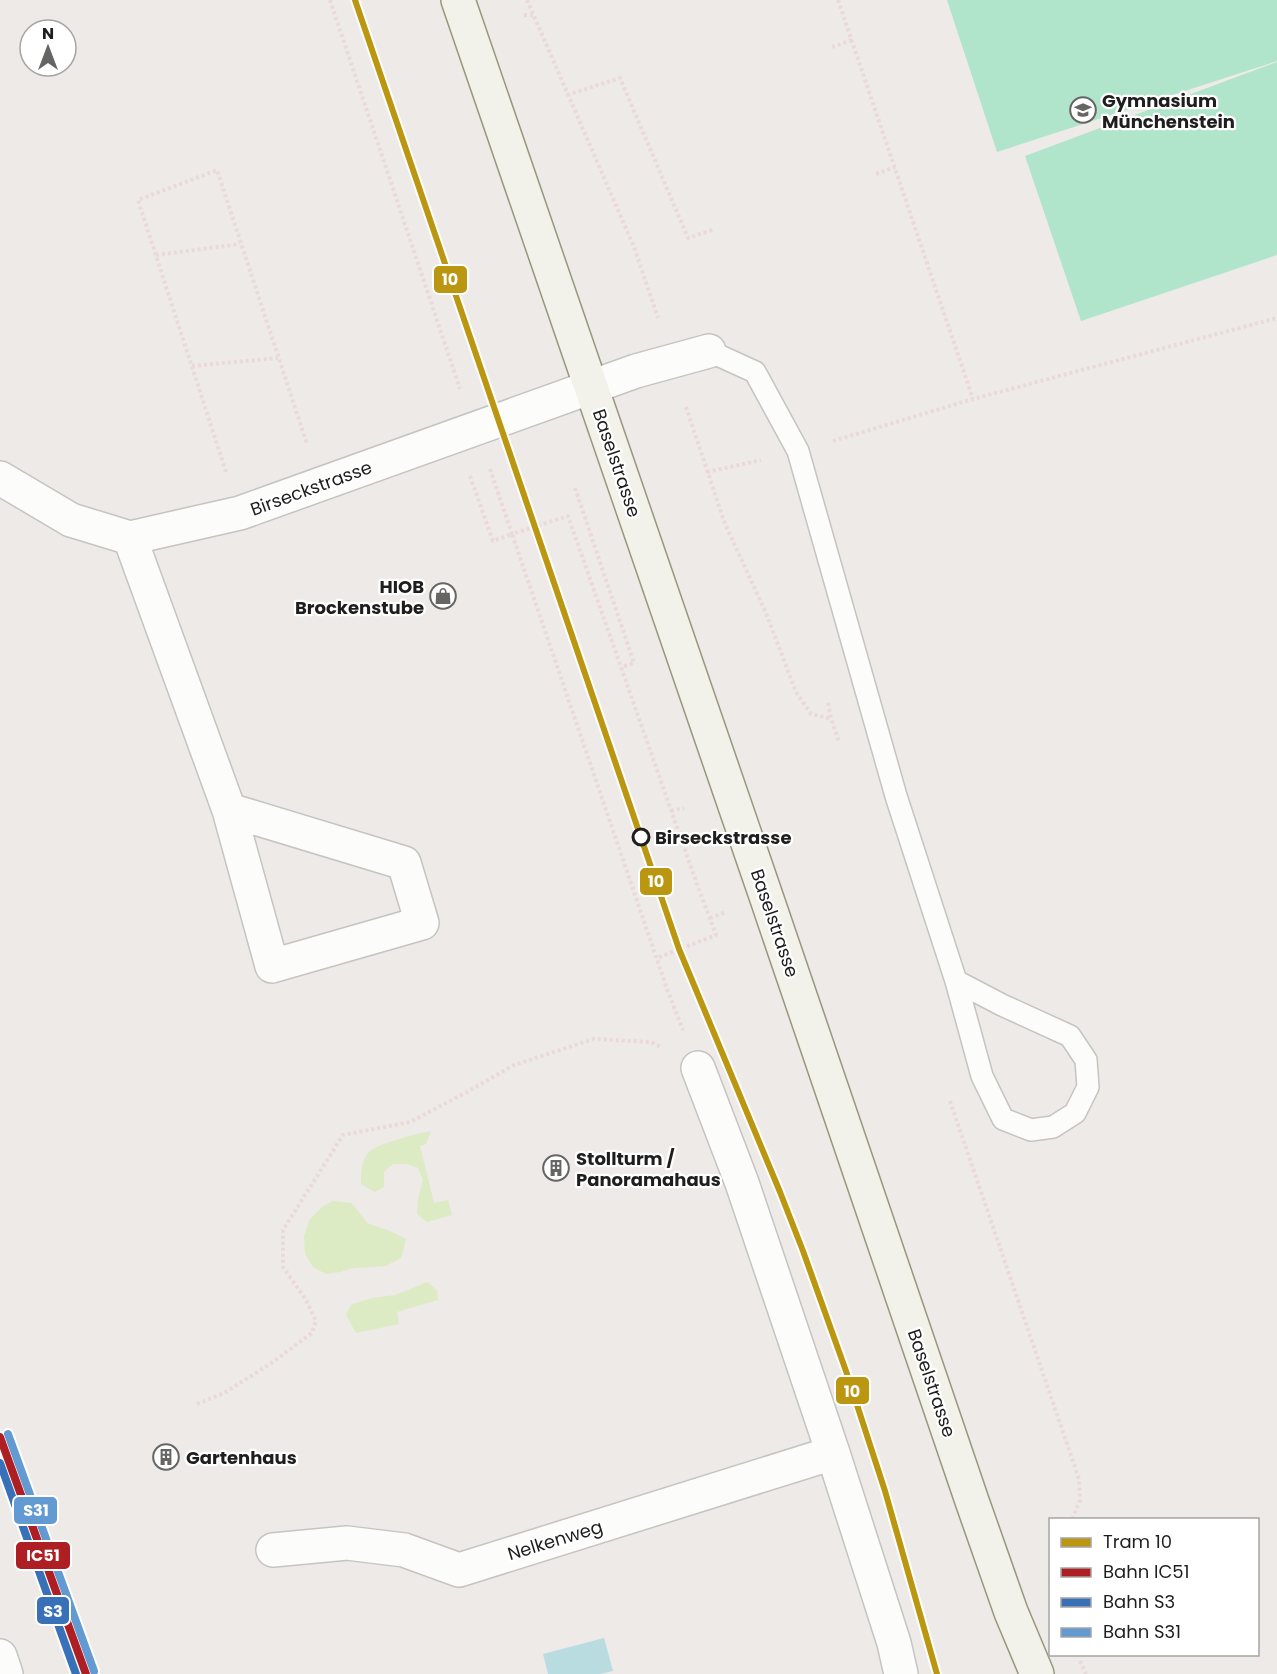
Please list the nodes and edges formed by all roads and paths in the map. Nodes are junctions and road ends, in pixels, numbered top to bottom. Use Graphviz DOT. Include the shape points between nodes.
graph roads {
  1 [pos="330,0"];
  2 [pos="458,0"];
  3 [pos="527,0"];
  4 [pos="838,0"];
  5 [pos="524,15"];
  6 [pos="533,15"];
  7 [pos="852,40"];
  8 [pos="832,47"];
  9 [pos="567,95"];
  10 [pos="895,167"];
  11 [pos="876,174"];
  12 [pos="715,229"];
  13 [pos="240,243"];
  14 [pos="156,255"];
  15 [pos="658,318"];
  16 [pos="1277,318"];
  17 [pos="709,351"];
  18 [pos="278,358"];
  19 [pos="192,366"];
  20 [pos="591,388"];
  21 [pos="973,399"];
  22 [pos="686,407"];
  23 [pos="456,436"];
  24 [pos="798,451"];
  25 [pos="489,468"];
  26 [pos="707,472"];
  27 [pos="0,478"];
  28 [pos="320,485"];
  29 [pos="575,488"];
  30 [pos="240,513"];
  31 [pos="512,534"];
  32 [pos="130,538"];
  33 [pos="621,667"];
  34 [pos="838,726"];
  35 [pos="684,808"];
  36 [pos="229,810"];
  37 [pos="671,811"];
  38 [pos="657,958"];
  39 [pos="956,981"];
  40 [pos="698,1068"];
  41 [pos="197,1404"];
  42 [pos="833,1453"];
  43 [pos="273,1550"];
  44 [pos="0,1656"];
  45 [pos="1077,1656"];
  46 [pos="6,1674"];
  47 [pos="901,1674"];
  48 [pos="1037,1674"];
  49 [pos="1086,1674"];
  1 -- 23 [label="path" via="466,406"];
  2 -- 20 [label="main road, Baselstrasse"];
  3 -- 6 [label="path"];
  4 -- 7 [label="path"];
  5 -- 6 [label="path"];
  6 -- 9 [label="path"];
  7 -- 8 [label="path"];
  7 -- 10 [label="path"];
  9 -- 12 [label="path" via="620,78 688,238"];
  9 -- 15 [label="path" via="634,247"];
  10 -- 11 [label="path"];
  10 -- 21 [label="path"];
  13 -- 14 [label="path"];
  13 -- 14 [label="path" via="217,170 138,200"];
  13 -- 18 [label="path"];
  14 -- 19 [label="path"];
  16 -- 21 [label="path"];
  17 -- 20 [label="street, Birseckstrasse"];
  17 -- 24 [label="lane" via="754,372"];
  18 -- 19 [label="path"];
  18 -- 28 [label="path"];
  19 -- 30 [label="path"];
  20 -- 23 [label="street, Birseckstrasse"];
  20 -- 48 [label="main road, Baselstrasse" via="972,1501"];
  21 -- 24 [label="path"];
  22 -- 26 [label="path"];
  23 -- 28 [label="street, Birseckstrasse"];
  23 -- 31 [label="path" via="493,541"];
  24 -- 26 [label="path"];
  24 -- 39 [label="lane" via="896,796"];
  25 -- 31 [label="path"];
  26 -- 34 [label="path" via="796,692 811,714 831,718"];
  27 -- 32 [label="street, Birseckstrasse" via="71,520"];
  28 -- 30 [label="street, Birseckstrasse"];
  29 -- 33 [label="path" via="634,663"];
  30 -- 32 [label="street, Birseckstrasse"];
  31 -- 33 [label="path" via="568,516"];
  31 -- 38 [label="path"];
  32 -- 36 [label="street"];
  33 -- 37 [label="path"];
  35 -- 37 [label="path"];
  36 -- 36 [label="street" via="272,966 422,923 404,863"];
  37 -- 38 [label="path" via="716,935"];
  38 -- 40 [label="path"];
  39 -- 39 [label="lane" via="982,1076 1003,1119 1031,1130 1053,1127 1075,1113 1088,1087 1086,1060 1070,1036"];
  40 -- 41 [label="path" via="651,1042 594,1038 514,1065 410,1122 343,1136 283,1230 283,1267 316,1321 312,1333 224,1393"];
  40 -- 42 [label="street" via="742,1183"];
  42 -- 43 [label="street, Nelkenweg" via="459,1570 404,1550 347,1543"];
  42 -- 47 [label="street"];
  44 -- 46 [label="street"];
  45 -- 49 [label="path"];
}
